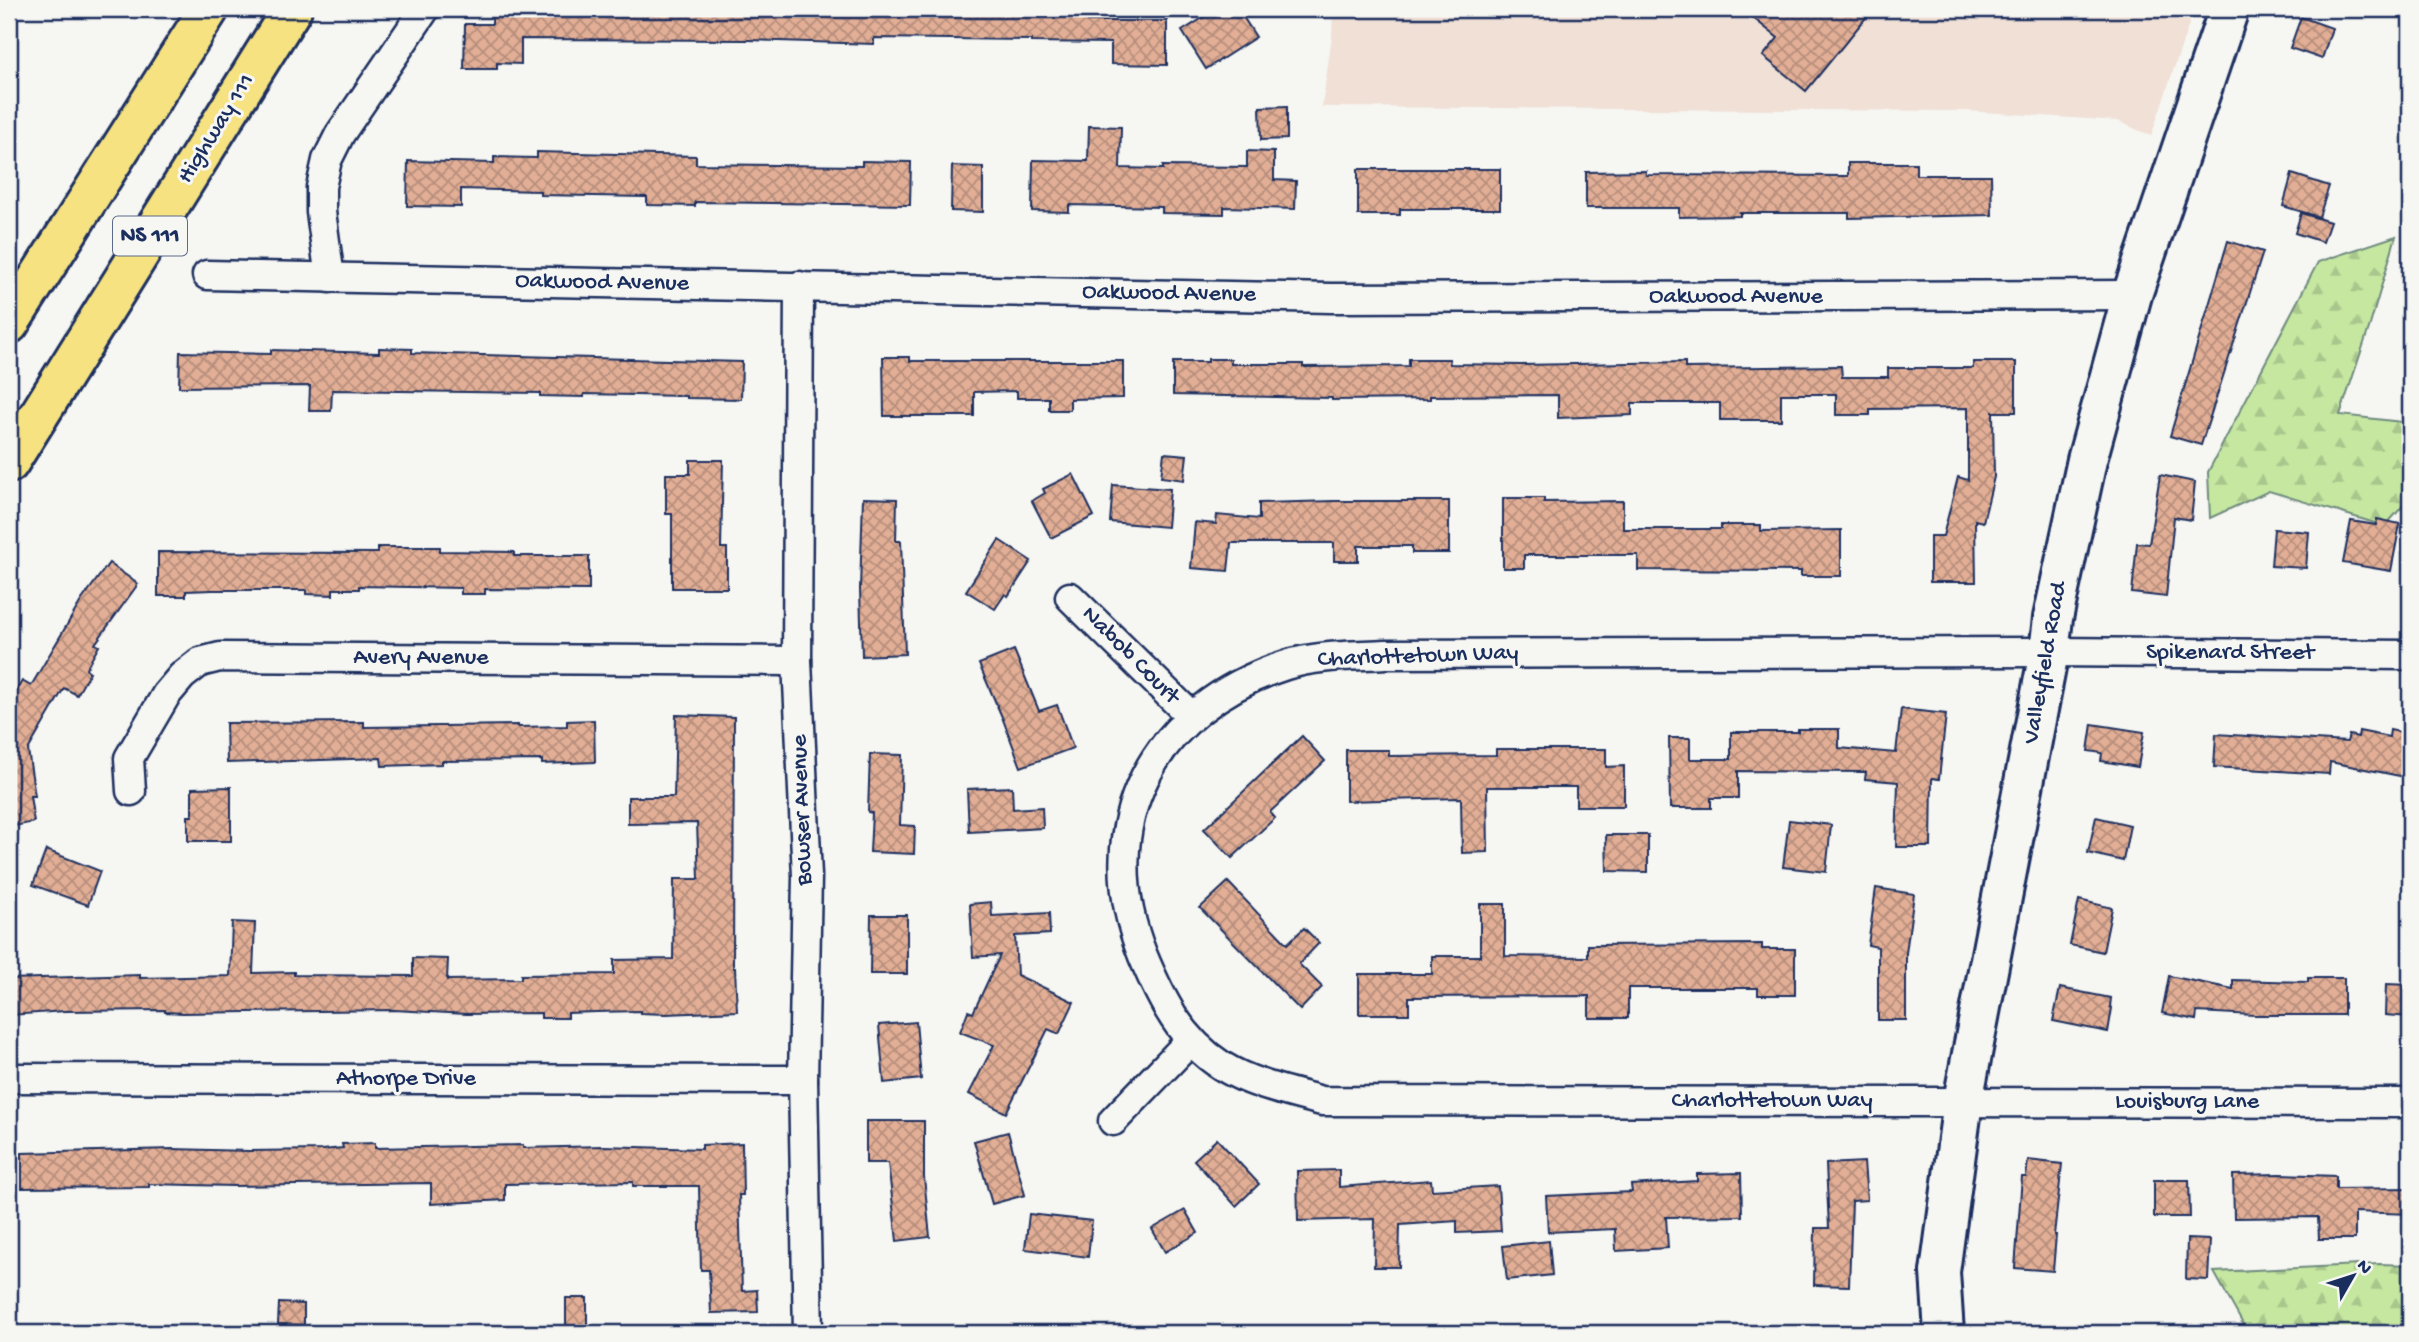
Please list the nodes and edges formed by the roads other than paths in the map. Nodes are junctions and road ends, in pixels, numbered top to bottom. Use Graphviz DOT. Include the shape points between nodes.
graph roads {
  1 [pos="209,9"];
  2 [pos="292,9"];
  3 [pos="425,9"];
  4 [pos="2229,9"];
  5 [pos="207,275"];
  6 [pos="330,278"];
  7 [pos="799,286"];
  8 [pos="2132,295"];
  9 [pos="9,324"];
  10 [pos="9,463"];
  11 [pos="1070,597"];
  12 [pos="2049,652"];
  13 [pos="2410,655"];
  14 [pos="797,661"];
  15 [pos="1191,716"];
  16 [pos="131,791"];
  17 [pos="1190,1041"];
  18 [pos="9,1078"];
  19 [pos="803,1080"];
  20 [pos="1963,1101"];
  21 [pos="2410,1103"];
  22 [pos="1112,1121"];
  23 [pos="808,1333"];
  24 [pos="1944,1333"];
  1 -- 9 [label="highway, NS 111"];
  2 -- 10 [label="highway, Highway 111 / NS 111"];
  3 -- 6 [label="street" via="327,160 321,212"];
  4 -- 8 [label="street, Valleyfield Road"];
  5 -- 6 [label="street, Oakwood Avenue"];
  6 -- 7 [label="street, Oakwood Avenue"];
  7 -- 8 [label="street, Oakwood Avenue" via="1331,298"];
  7 -- 14 [label="street, Bowser Avenue"];
  8 -- 12 [label="street, Valleyfield Road" via="2087,460"];
  11 -- 15 [label="street, Nabob Court"];
  12 -- 13 [label="street, Spikenard Street"];
  12 -- 15 [label="street, Charlottetown Way" via="1331,657 1253,676"];
  12 -- 20 [label="street, Valleyfield Road"];
  14 -- 16 [label="street, Avery Avenue" via="219,657 200,662 166,695 129,758"];
  14 -- 19 [label="street, Bowser Avenue" via="807,876"];
  15 -- 17 [label="street, Charlottetown Way" via="1147,771 1131,815 1124,875 1138,942 1168,1011"];
  17 -- 20 [label="street, Charlottetown Way" via="1222,1066 1322,1101"];
  17 -- 22 [label="street"];
  18 -- 19 [label="street, Athorpe Drive"];
  19 -- 23 [label="street, Bowser Avenue"];
  20 -- 21 [label="street, Louisburg Lane"];
  20 -- 24 [label="street, Valleyfield Road" via="1940,1272"];
}
